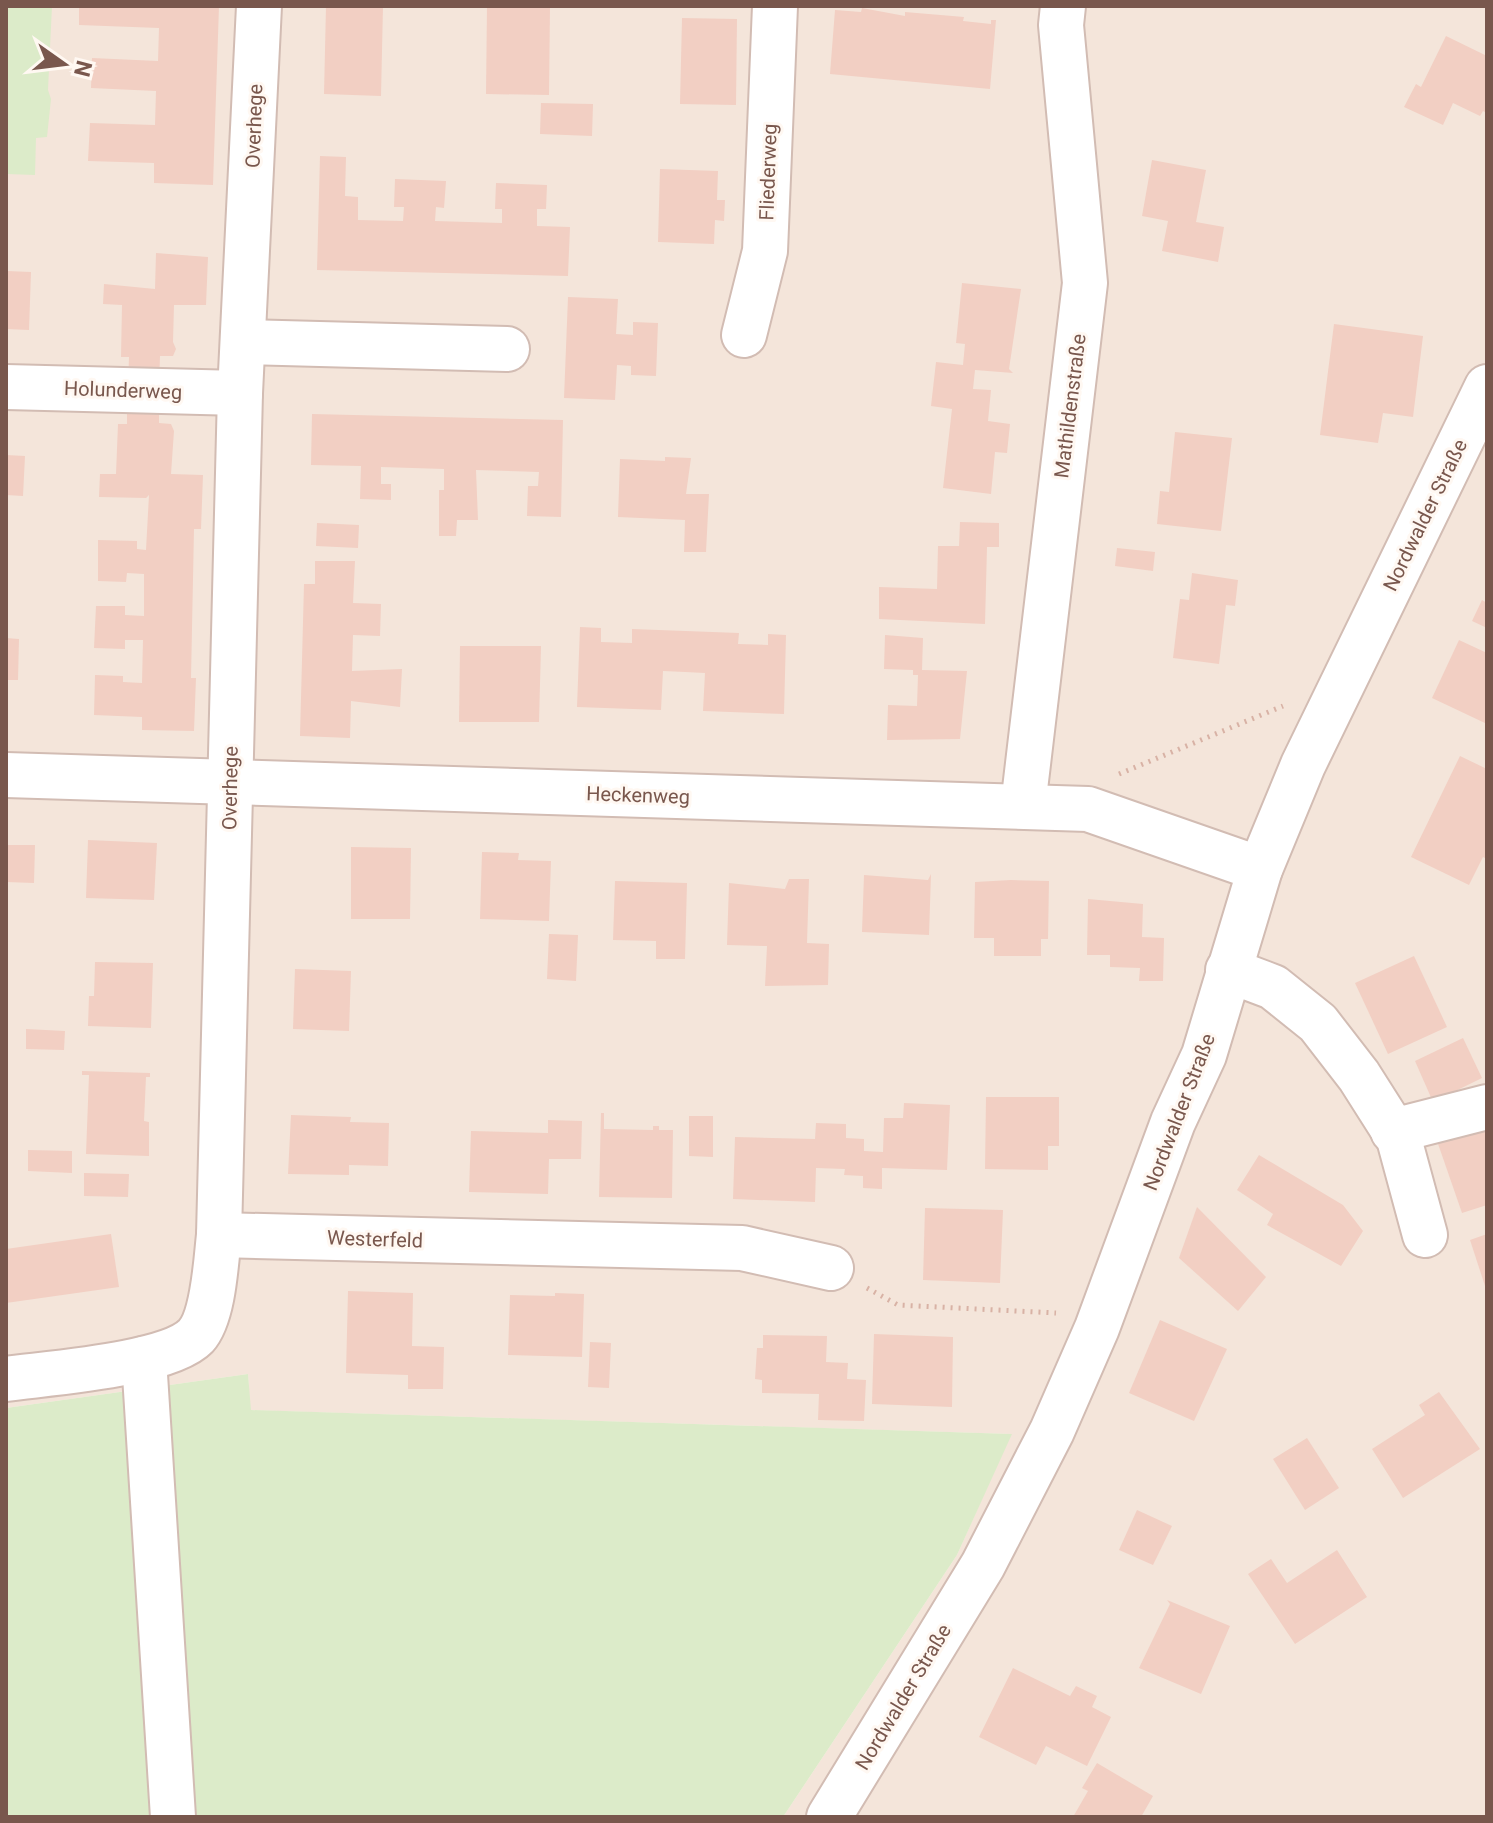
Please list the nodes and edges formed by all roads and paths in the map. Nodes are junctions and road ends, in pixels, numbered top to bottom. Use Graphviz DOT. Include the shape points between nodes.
graph roads {
  1 [pos="259,6"];
  2 [pos="775,6"];
  3 [pos="1063,6"];
  4 [pos="744,335"];
  5 [pos="245,342"];
  6 [pos="507,349"];
  7 [pos="6,387"];
  8 [pos="1487,387"];
  9 [pos="240,393"];
  10 [pos="1327,715"];
  11 [pos="6,775"];
  12 [pos="231,783"];
  13 [pos="1023,806"];
  14 [pos="1088,809"];
  15 [pos="1260,869"];
  16 [pos="1228,970"];
  17 [pos="1487,1107"];
  18 [pos="1393,1131"];
  19 [pos="219,1235"];
  20 [pos="1425,1235"];
  21 [pos="831,1268"];
  22 [pos="1056,1313"];
  23 [pos="144,1359"];
  24 [pos="6,1379"];
  25 [pos="173,1817"];
  26 [pos="829,1817"];
  1 -- 5 [label="street, Overhege"];
  2 -- 4 [label="street, Fliederweg" via="765,251"];
  3 -- 13 [label="street, Mathildenstraße" via="1085,283"];
  5 -- 6 [label="street"];
  5 -- 9 [label="street, Overhege"];
  7 -- 9 [label="street, Holunderweg"];
  8 -- 10 [label="street, Nordwalder Straße"];
  9 -- 12 [label="street, Overhege"];
  10 -- 14 [label="path" via="1294,702 1103,780"];
  10 -- 15 [label="street, Nordwalder Straße"];
  11 -- 12 [label="street, Heckenweg"];
  12 -- 13 [label="street, Heckenweg"];
  12 -- 19 [label="street, Overhege"];
  13 -- 14 [label="street, Heckenweg"];
  14 -- 15 [label="street, Heckenweg"];
  15 -- 16 [label="street, Nordwalder Straße"];
  16 -- 18 [label="street" via="1273,987 1318,1023"];
  16 -- 26 [label="street, Nordwalder Straße" via="1204,1055 1052,1431 983,1565"];
  17 -- 18 [label="street"];
  18 -- 20 [label="street"];
  19 -- 21 [label="street, Westerfeld" via="742,1248"];
  19 -- 23 [label="street" via="211,1298 197,1335"];
  21 -- 22 [label="path" via="898,1305"];
  23 -- 24 [label="street"];
  23 -- 25 [label="street"];
}
